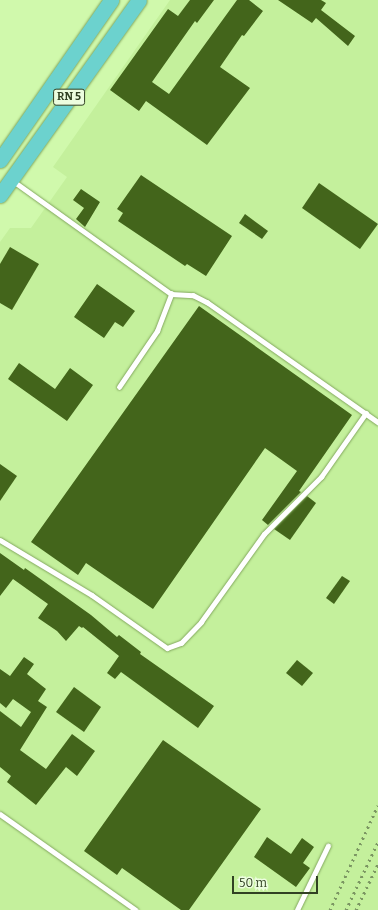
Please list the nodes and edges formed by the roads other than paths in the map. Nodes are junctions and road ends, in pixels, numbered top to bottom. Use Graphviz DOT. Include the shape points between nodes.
graph roads {
  1 [pos="111,0"];
  2 [pos="139,0"];
  3 [pos="0,160"];
  4 [pos="11,179"];
  5 [pos="0,195"];
  6 [pos="171,294"];
  7 [pos="119,387"];
  8 [pos="366,414"];
  9 [pos="378,422"];
  10 [pos="0,540"];
  11 [pos="0,814"];
  12 [pos="328,846"];
  13 [pos="136,910"];
  14 [pos="297,910"];
  1 -- 3 [label="highway, RN 5"];
  2 -- 4 [label="highway, RN 5"];
  4 -- 5 [label="highway, RN 5"];
  4 -- 6 [label="lane"];
  6 -- 7 [label="lane" via="156,331"];
  6 -- 8 [label="lane" via="193,295 207,302"];
  8 -- 9 [label="lane"];
  8 -- 10 [label="lane" via="321,477 264,534 201,622 181,643 167,648 92,595"];
  11 -- 13 [label="lane"];
  12 -- 14 [label="lane"];
}
